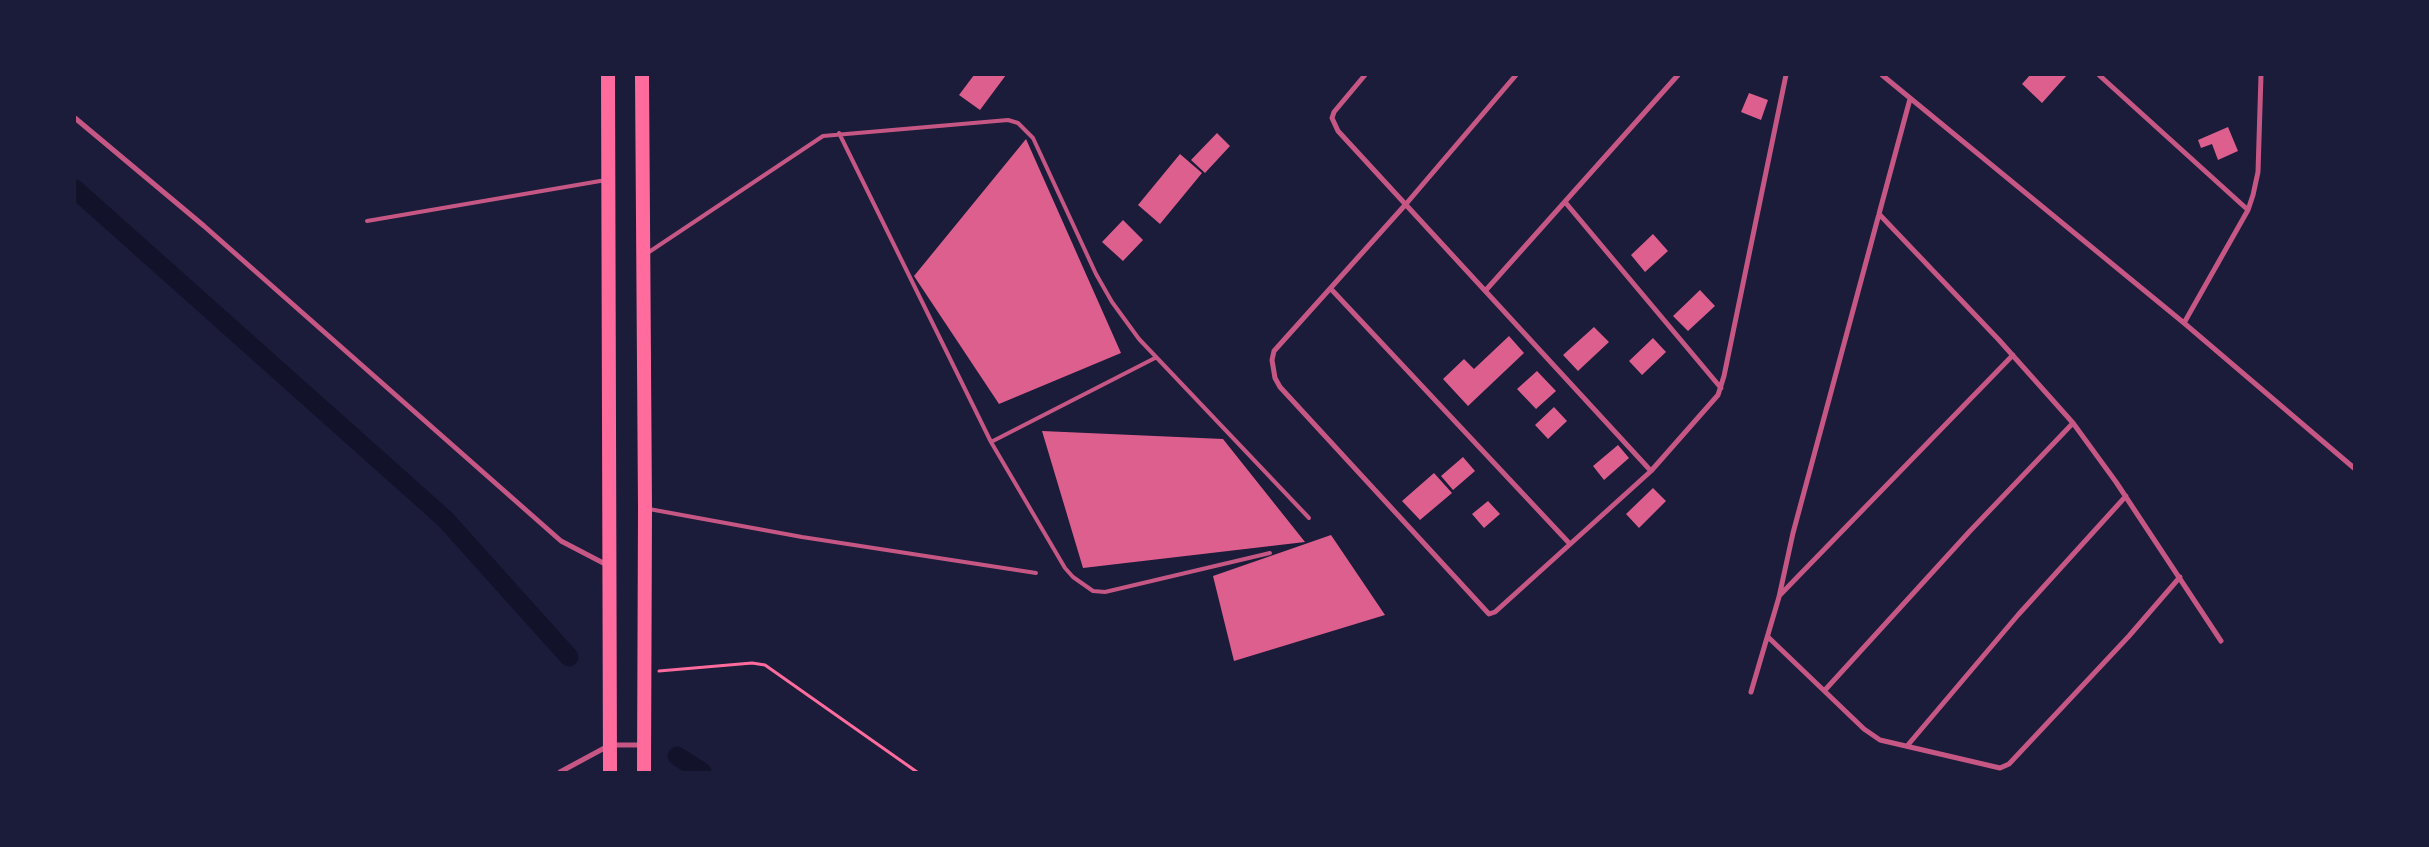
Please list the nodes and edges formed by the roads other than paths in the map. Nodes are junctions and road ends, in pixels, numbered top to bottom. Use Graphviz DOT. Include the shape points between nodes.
graph roads {
  1 [pos="608,75"];
  2 [pos="642,75"];
  3 [pos="1365,75"];
  4 [pos="1516,75"];
  5 [pos="1678,75"];
  6 [pos="1786,75"];
  7 [pos="1882,75"];
  8 [pos="2099,75"];
  9 [pos="2261,75"];
  10 [pos="1910,99"];
  11 [pos="75,118"];
  12 [pos="839,133"];
  13 [pos="606,180"];
  14 [pos="1565,202"];
  15 [pos="1406,204"];
  16 [pos="2248,210"];
  17 [pos="1879,214"];
  18 [pos="367,220"];
  19 [pos="644,256"];
  20 [pos="1331,289"];
  21 [pos="1486,290"];
  22 [pos="2184,323"];
  23 [pos="2013,355"];
  24 [pos="1155,358"];
  25 [pos="1721,388"];
  26 [pos="2073,423"];
  27 [pos="991,442"];
  28 [pos="2354,468"];
  29 [pos="1651,471"];
  30 [pos="2126,496"];
  31 [pos="645,509"];
  32 [pos="1309,518"];
  33 [pos="1570,544"];
  34 [pos="1270,553"];
  35 [pos="609,567"];
  36 [pos="1036,573"];
  37 [pos="2180,577"];
  38 [pos="1779,597"];
  39 [pos="1768,637"];
  40 [pos="2221,641"];
  41 [pos="1824,690"];
  42 [pos="1751,692"];
  43 [pos="610,744"];
  44 [pos="643,746"];
  45 [pos="1907,746"];
  46 [pos="560,772"];
  47 [pos="610,772"];
  48 [pos="644,772"];
  1 -- 13 [label="highway"];
  2 -- 19 [label="highway"];
  3 -- 15 [label="street" via="1334,112 1334,125"];
  4 -- 15 [label="street"];
  5 -- 14 [label="street"];
  6 -- 25 [label="street"];
  7 -- 10 [label="street"];
  8 -- 16 [label="street"];
  9 -- 16 [label="street" via="2258,172"];
  10 -- 17 [label="street"];
  10 -- 22 [label="street"];
  11 -- 35 [label="street" via="204,226 561,542"];
  12 -- 19 [label="lane" via="816,139"];
  12 -- 24 [label="lane" via="1008,120 1018,124 1033,138 1112,302"];
  12 -- 27 [label="lane"];
  13 -- 18 [label="lane"];
  13 -- 35 [label="highway"];
  14 -- 21 [label="street"];
  14 -- 25 [label="street"];
  15 -- 20 [label="street"];
  15 -- 21 [label="street"];
  16 -- 22 [label="street"];
  17 -- 23 [label="street"];
  17 -- 38 [label="street" via="1793,533"];
  19 -- 31 [label="highway"];
  20 -- 33 [label="street"];
  20 -- 33 [label="street" via="1274,351 1275,378 1486,612 1496,612"];
  21 -- 29 [label="street"];
  22 -- 28 [label="street"];
  23 -- 26 [label="street"];
  23 -- 38 [label="street"];
  24 -- 27 [label="lane"];
  24 -- 32 [label="lane"];
  25 -- 29 [label="street" via="1713,402"];
  26 -- 30 [label="street"];
  26 -- 41 [label="street"];
  27 -- 34 [label="lane" via="1065,568 1093,591 1105,592"];
  29 -- 33 [label="street"];
  30 -- 37 [label="street"];
  30 -- 45 [label="street" via="2018,615"];
  31 -- 36 [label="lane"];
  31 -- 44 [label="highway"];
  35 -- 43 [label="highway"];
  37 -- 40 [label="street"];
  37 -- 45 [label="street" via="2006,766 1995,768"];
  38 -- 39 [label="street"];
  39 -- 41 [label="street"];
  39 -- 42 [label="street"];
  41 -- 45 [label="street" via="1872,735"];
  43 -- 44 [label="street"];
  43 -- 46 [label="street"];
  43 -- 47 [label="highway"];
  44 -- 48 [label="highway"];
}
